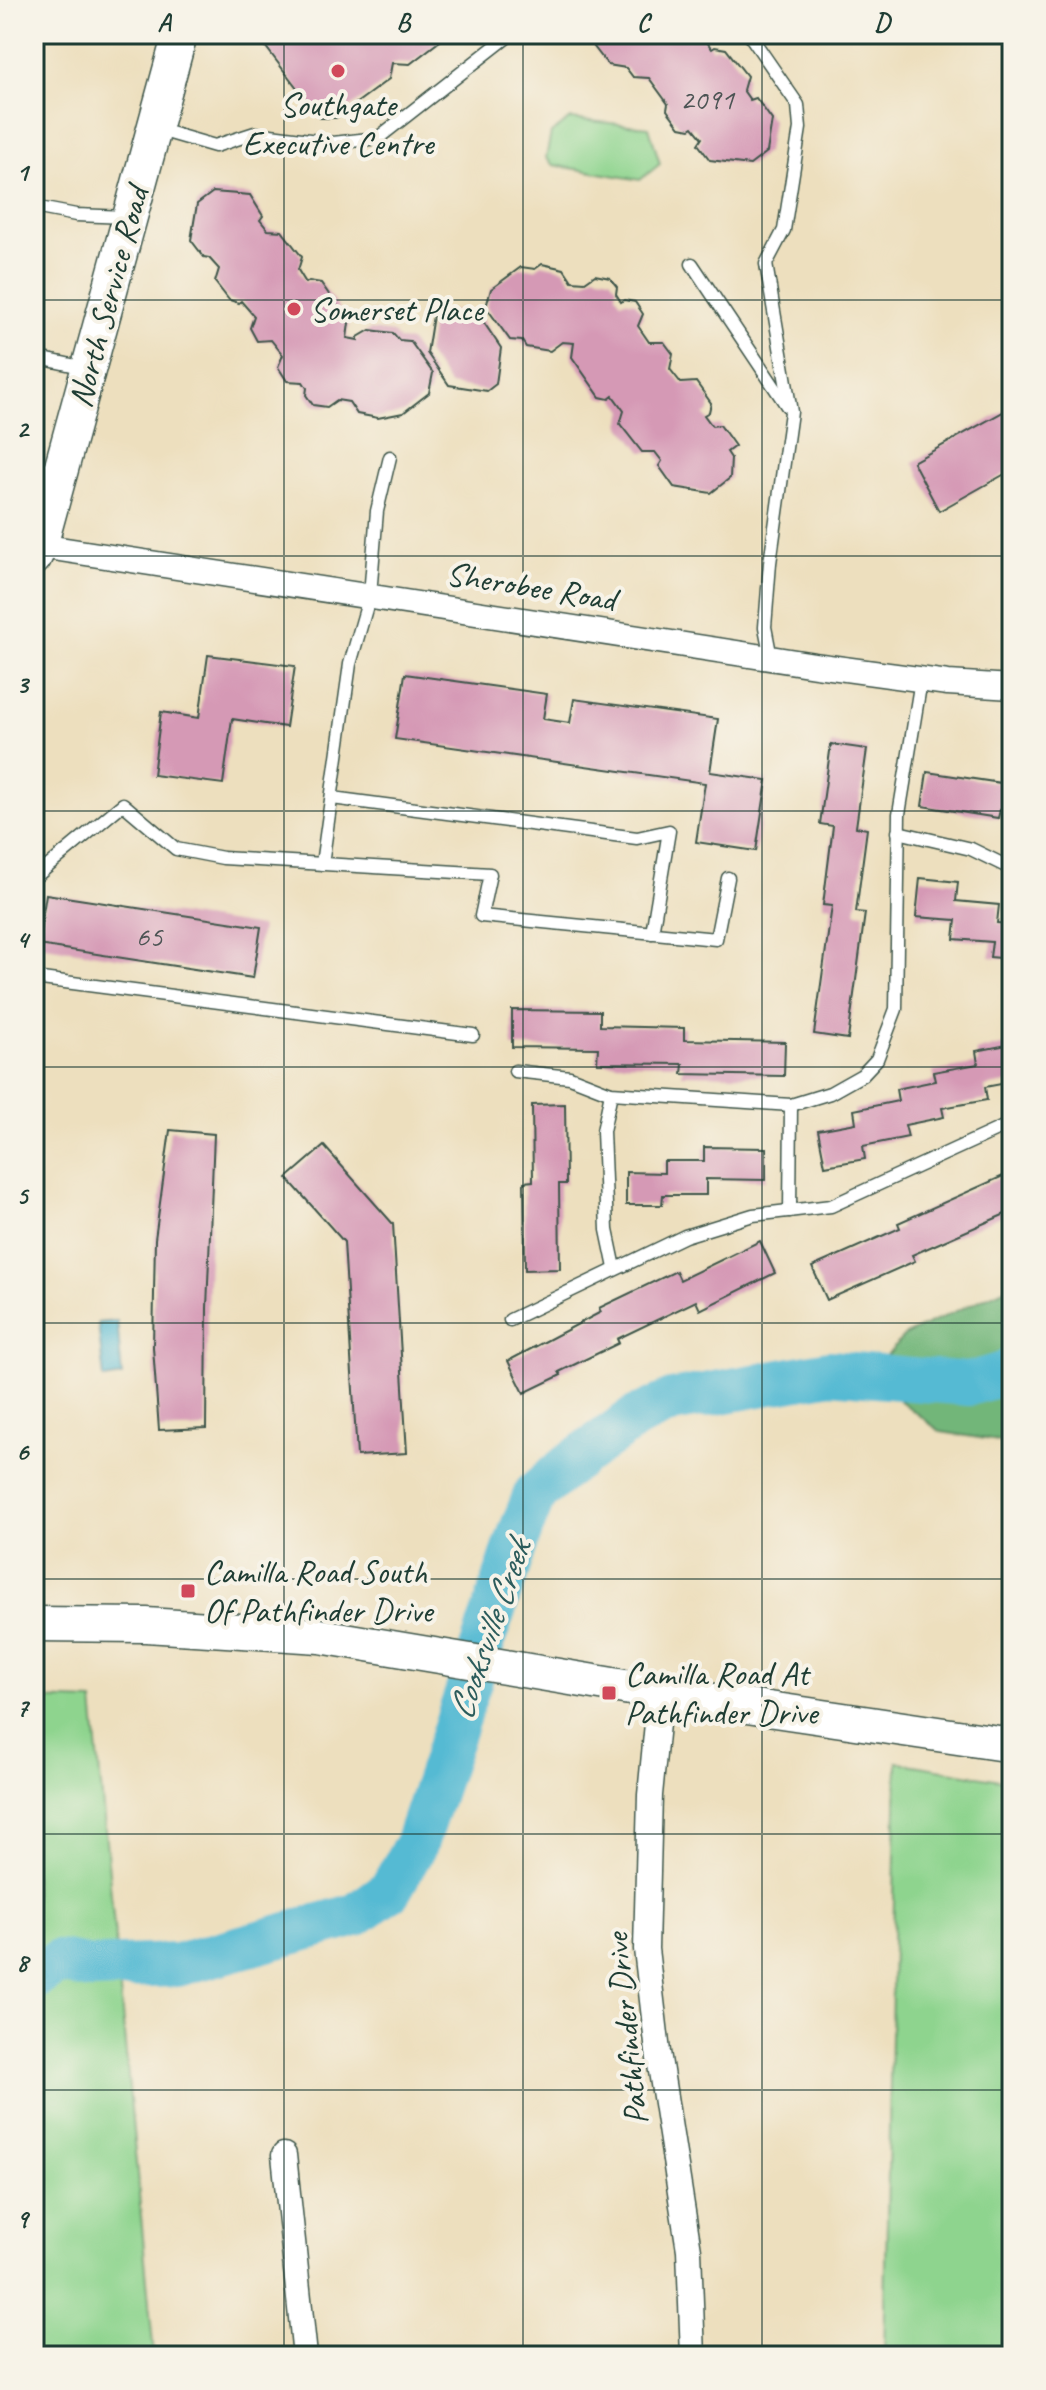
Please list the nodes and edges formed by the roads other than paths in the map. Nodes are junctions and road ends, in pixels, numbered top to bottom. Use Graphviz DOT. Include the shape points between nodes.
graph roads {
  1 [pos="180,34"];
  2 [pos="511,34"];
  3 [pos="749,34"];
  4 [pos="154,128"];
  5 [pos="34,207"];
  6 [pos="129,217"];
  7 [pos="692,264"];
  8 [pos="34,357"];
  9 [pos="89,369"];
  10 [pos="791,412"];
  11 [pos="390,457"];
  12 [pos="37,552"];
  13 [pos="370,595"];
  14 [pos="771,658"];
  15 [pos="921,680"];
  16 [pos="1012,687"];
  17 [pos="332,798"];
  18 [pos="898,832"];
  19 [pos="322,864"];
  20 [pos="1012,869"];
  21 [pos="34,878"];
  22 [pos="728,878"];
  23 [pos="652,933"];
  24 [pos="34,978"];
  25 [pos="473,1035"];
  26 [pos="515,1071"];
  27 [pos="611,1093"];
  28 [pos="791,1105"];
  29 [pos="1012,1123"];
  30 [pos="790,1211"];
  31 [pos="615,1268"];
  32 [pos="510,1320"];
  33 [pos="34,1624"];
  34 [pos="660,1693"];
  35 [pos="1012,1745"];
  36 [pos="284,2155"];
  37 [pos="305,2356"];
  38 [pos="693,2356"];
  1 -- 4 [label="street, North Service Road"];
  2 -- 4 [label="lane" via="378,138 333,143 255,133 215,146"];
  3 -- 10 [label="lane" via="798,105 800,128 784,230 766,264"];
  4 -- 6 [label="street, North Service Road"];
  5 -- 6 [label="lane"];
  6 -- 9 [label="street, North Service Road"];
  7 -- 10 [label="lane"];
  8 -- 9 [label="lane"];
  9 -- 12 [label="street, North Service Road"];
  10 -- 14 [label="lane" via="766,614"];
  11 -- 13 [label="lane" via="377,511"];
  12 -- 13 [label="street, Sherobee Road"];
  13 -- 14 [label="street, Sherobee Road"];
  13 -- 17 [label="lane" via="350,664"];
  14 -- 15 [label="street, Sherobee Road"];
  15 -- 16 [label="street, Sherobee Road"];
  15 -- 18 [label="lane"];
  17 -- 19 [label="lane"];
  17 -- 23 [label="lane" via="637,838 669,831"];
  18 -- 20 [label="lane" via="971,849"];
  18 -- 28 [label="lane" via="896,1009 877,1059 841,1087"];
  19 -- 21 [label="lane" via="223,858 176,849 123,804"];
  19 -- 23 [label="lane" via="490,874 481,916"];
  22 -- 23 [label="lane" via="716,939"];
  24 -- 25 [label="lane"];
  26 -- 27 [label="lane" via="570,1077"];
  27 -- 28 [label="lane"];
  27 -- 31 [label="lane" via="603,1131 607,1230"];
  28 -- 30 [label="lane"];
  29 -- 30 [label="lane" via="831,1206"];
  30 -- 31 [label="lane" via="753,1215 685,1236"];
  31 -- 32 [label="lane"];
  33 -- 34 [label="street" via="320,1636"];
  34 -- 35 [label="street"];
  34 -- 38 [label="street, Pathfinder Drive" via="650,1795 646,1949 689,2250"];
  36 -- 37 [label="street"];
}
